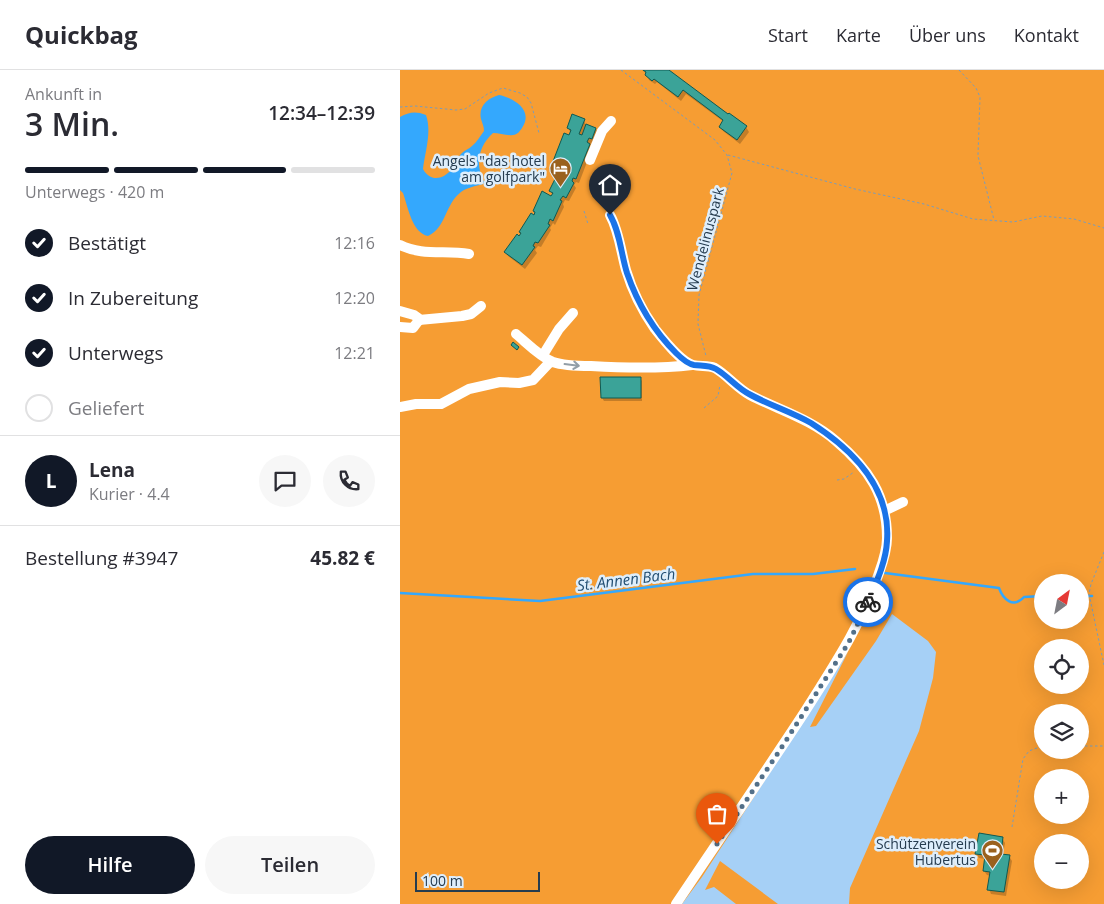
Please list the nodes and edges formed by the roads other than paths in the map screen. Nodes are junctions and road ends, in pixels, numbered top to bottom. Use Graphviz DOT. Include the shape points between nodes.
graph roads {
  1 [pos="611,121"];
  2 [pos="590,160"];
  3 [pos="610,215"];
  4 [pos="400,245"];
  5 [pos="469,254"];
  6 [pos="481,306"];
  7 [pos="400,311"];
  8 [pos="573,313"];
  9 [pos="421,320"];
  10 [pos="400,327"];
  11 [pos="516,334"];
  12 [pos="547,358"];
  13 [pos="692,365"];
  14 [pos="400,407"];
  15 [pos="902,502"];
  16 [pos="884,511"];
  17 [pos="676,904"];
  1 -- 2 [label="lane" via="602,132"];
  3 -- 13 [label="lane" via="639,302 676,354"];
  4 -- 5 [label="lane" via="424,252"];
  6 -- 9 [label="lane" via="472,314"];
  7 -- 9 [label="lane"];
  8 -- 12 [label="lane" via="559,329"];
  9 -- 10 [label="lane" via="413,328"];
  11 -- 12 [label="lane"];
  12 -- 13 [label="lane, one-way" via="575,365 622,368"];
  12 -- 14 [label="lane" via="533,380 518,384 500,382 469,389 441,404"];
  13 -- 16 [label="lane" via="718,370 748,394 809,422 834,439 871,476"];
  15 -- 16 [label="lane"];
  16 -- 17 [label="lane" via="887,540 884,559 851,638"];
}
